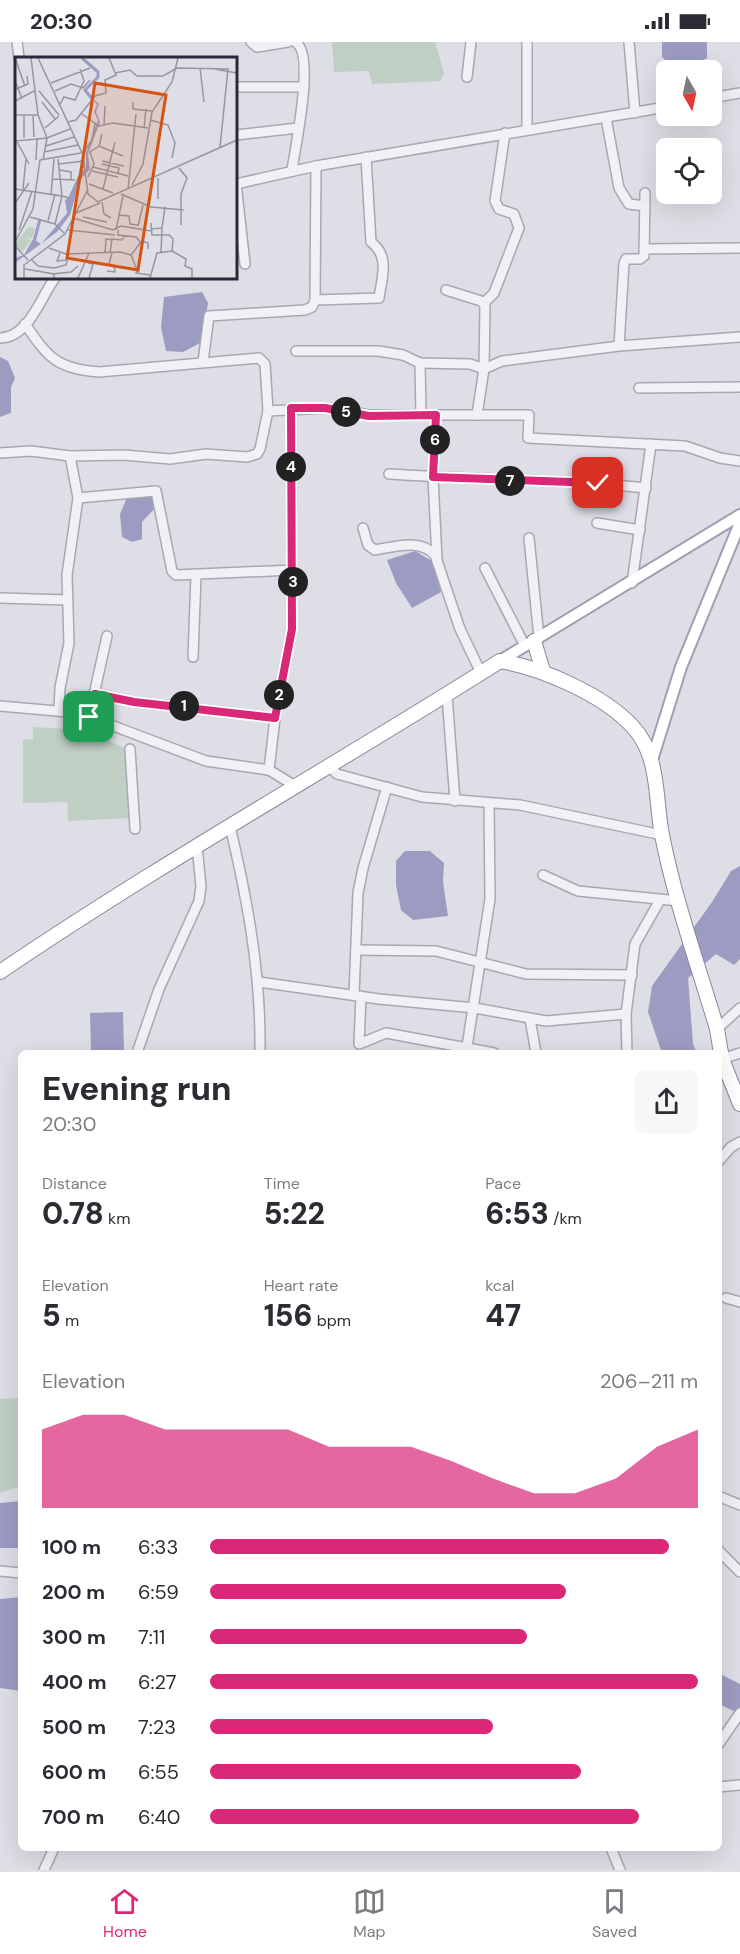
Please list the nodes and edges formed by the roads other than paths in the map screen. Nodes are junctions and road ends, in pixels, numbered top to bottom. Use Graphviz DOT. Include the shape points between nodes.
graph roads {
  1 [pos="16,42"];
  2 [pos="251,42"];
  3 [pos="288,42"];
  4 [pos="296,42"];
  5 [pos="471,42"];
  6 [pos="527,42"];
  7 [pos="628,42"];
  8 [pos="19,57"];
  9 [pos="468,77"];
  10 [pos="237,87"];
  11 [pos="304,87"];
  12 [pos="740,93"];
  13 [pos="722,96"];
  14 [pos="656,109"];
  15 [pos="635,113"];
  16 [pos="606,118"];
  17 [pos="298,128"];
  18 [pos="527,129"];
  19 [pos="505,133"];
  20 [pos="237,135"];
  21 [pos="366,157"];
  22 [pos="316,166"];
  23 [pos="292,170"];
  24 [pos="237,184"];
  25 [pos="237,193"];
  26 [pos="645,193"];
  27 [pos="645,206"];
  28 [pos="740,248"];
  29 [pos="644,249"];
  30 [pos="245,264"];
  31 [pos="55,279"];
  32 [pos="446,290"];
  33 [pos="315,300"];
  34 [pos="484,303"];
  35 [pos="24,324"];
  36 [pos="740,337"];
  37 [pos="0,338"];
  38 [pos="620,346"];
  39 [pos="296,351"];
  40 [pos="203,362"];
  41 [pos="420,363"];
  42 [pos="483,369"];
  43 [pos="740,387"];
  44 [pos="639,388"];
  45 [pos="291,408"];
  46 [pos="268,411"];
  47 [pos="422,415"];
  48 [pos="436,415"];
  49 [pos="477,415"];
  50 [pos="651,444"];
  51 [pos="0,453"];
  52 [pos="70,456"];
  53 [pos="740,461"];
  54 [pos="389,474"];
  55 [pos="433,477"];
  56 [pos="646,488"];
  57 [pos="78,498"];
  58 [pos="740,514"];
  59 [pos="597,523"];
  60 [pos="740,523"];
  61 [pos="363,528"];
  62 [pos="639,530"];
  63 [pos="529,538"];
  64 [pos="437,559"];
  65 [pos="485,568"];
  66 [pos="293,570"];
  67 [pos="196,575"];
  68 [pos="632,583"];
  69 [pos="0,598"];
  70 [pos="67,600"];
  71 [pos="107,636"];
  72 [pos="533,642"];
  73 [pos="193,657"];
  74 [pos="500,661"];
  75 [pos="543,671"];
  76 [pos="481,673"];
  77 [pos="95,694"];
  78 [pos="447,694"];
  79 [pos="0,706"];
  80 [pos="59,711"];
  81 [pos="89,717"];
  82 [pos="275,718"];
  83 [pos="130,749"];
  84 [pos="652,760"];
  85 [pos="330,767"];
  86 [pos="269,770"];
  87 [pos="297,787"];
  88 [pos="387,787"];
  89 [pos="455,801"];
  90 [pos="489,803"];
  91 [pos="230,826"];
  92 [pos="135,829"];
  93 [pos="662,835"];
  94 [pos="196,846"];
  95 [pos="543,875"];
  96 [pos="660,900"];
  97 [pos="681,907"];
  98 [pos="356,950"];
  99 [pos="481,962"];
  100 [pos="0,972"];
  101 [pos="632,975"];
  102 [pos="259,982"];
  103 [pos="357,995"];
  104 [pos="475,1008"];
  105 [pos="740,1008"];
  106 [pos="626,1014"];
  107 [pos="530,1019"];
  108 [pos="717,1029"];
  109 [pos="138,1050"];
  110 [pos="260,1050"];
  111 [pos="462,1050"];
  112 [pos="466,1050"];
  113 [pos="535,1050"];
  114 [pos="627,1050"];
  115 [pos="730,1052"];
  116 [pos="740,1085"];
  117 [pos="740,1104"];
  118 [pos="740,1142"];
  119 [pos="722,1158"];
  120 [pos="726,1298"];
  121 [pos="740,1302"];
  122 [pos="722,1498"];
  123 [pos="740,1505"];
  124 [pos="722,1554"];
  125 [pos="0,1571"];
  126 [pos="740,1572"];
  127 [pos="18,1573"];
  128 [pos="740,1713"];
  129 [pos="722,1740"];
  130 [pos="740,1785"];
  131 [pos="722,1787"];
  132 [pos="53,1851"];
  133 [pos="612,1851"];
  134 [pos="44,1870"];
  135 [pos="620,1870"];
  1 -- 8 [label="street"];
  2 -- 3 [label="street" via="257,46"];
  4 -- 11 [label="street" via="304,52"];
  5 -- 9 [label="street"];
  6 -- 18 [label="street"];
  7 -- 15 [label="street"];
  10 -- 11 [label="street"];
  11 -- 17 [label="street"];
  12 -- 13 [label="street"];
  14 -- 15 [label="street"];
  15 -- 16 [label="street"];
  16 -- 18 [label="street"];
  16 -- 27 [label="street" via="619,188 629,204"];
  17 -- 20 [label="street"];
  17 -- 23 [label="street"];
  18 -- 19 [label="street"];
  19 -- 21 [label="street"];
  19 -- 34 [label="street" via="495,201 500,209 514,214 519,228 494,293"];
  21 -- 22 [label="street"];
  21 -- 33 [label="street" via="371,242 381,249 384,261 379,298"];
  22 -- 23 [label="street"];
  22 -- 33 [label="street"];
  23 -- 24 [label="street"];
  25 -- 30 [label="street"];
  26 -- 27 [label="street"];
  27 -- 29 [label="street"];
  28 -- 29 [label="street"];
  29 -- 38 [label="street" via="642,258 625,260"];
  31 -- 35 [label="street" via="44,301"];
  32 -- 34 [label="street"];
  33 -- 40 [label="street" via="312,308 305,310 209,316"];
  34 -- 42 [label="street"];
  35 -- 37 [label="street" via="10,337"];
  35 -- 40 [label="street" via="63,367 99,372"];
  36 -- 38 [label="street"];
  38 -- 42 [label="street" via="502,361"];
  39 -- 41 [label="street" via="378,351 404,355"];
  40 -- 46 [label="street" via="262,359"];
  41 -- 42 [label="street" via="470,364"];
  41 -- 47 [label="street"];
  42 -- 49 [label="street"];
  43 -- 44 [label="street"];
  45 -- 46 [label="street"];
  45 -- 47 [label="street" via="325,408 369,416"];
  45 -- 66 [label="street"];
  46 -- 52 [label="street" via="260,449 253,456"];
  47 -- 48 [label="street"];
  48 -- 49 [label="street"];
  48 -- 55 [label="street"];
  49 -- 50 [label="street" via="529,415 528,438"];
  50 -- 53 [label="street" via="685,446"];
  50 -- 56 [label="street"];
  51 -- 52 [label="street" via="31,451"];
  52 -- 57 [label="street"];
  54 -- 55 [label="street"];
  55 -- 56 [label="street"];
  55 -- 64 [label="street"];
  56 -- 62 [label="street"];
  57 -- 67 [label="street" via="156,491 172,571 176,575"];
  57 -- 70 [label="street"];
  58 -- 68 [label="main road"];
  59 -- 62 [label="street"];
  60 -- 84 [label="main road" via="681,668"];
  61 -- 64 [label="street" via="368,545 375,550 419,546 431,550"];
  62 -- 68 [label="street"];
  63 -- 72 [label="street"];
  64 -- 76 [label="street" via="460,629"];
  65 -- 72 [label="street"];
  66 -- 67 [label="street"];
  66 -- 82 [label="street" via="292,629"];
  67 -- 73 [label="street"];
  68 -- 72 [label="main road"];
  69 -- 70 [label="street"];
  70 -- 80 [label="street" via="69,643"];
  71 -- 77 [label="street"];
  72 -- 74 [label="main road"];
  72 -- 75 [label="highway"];
  74 -- 75 [label="highway"];
  74 -- 76 [label="highway"];
  75 -- 84 [label="highway" via="574,686 633,727"];
  76 -- 78 [label="highway"];
  77 -- 81 [label="street"];
  77 -- 82 [label="street"];
  78 -- 85 [label="highway"];
  78 -- 89 [label="street"];
  79 -- 80 [label="street"];
  80 -- 81 [label="street"];
  81 -- 86 [label="street" via="206,761"];
  82 -- 86 [label="street"];
  83 -- 92 [label="street"];
  84 -- 93 [label="highway"];
  85 -- 87 [label="highway"];
  85 -- 88 [label="street" via="337,774"];
  86 -- 87 [label="street"];
  87 -- 91 [label="highway"];
  88 -- 89 [label="street"];
  88 -- 98 [label="street" via="358,893"];
  89 -- 90 [label="street"];
  90 -- 93 [label="street" via="519,805"];
  90 -- 99 [label="street" via="490,899"];
  91 -- 94 [label="highway"];
  91 -- 102 [label="street" via="250,912"];
  93 -- 97 [label="highway"];
  94 -- 100 [label="highway"];
  94 -- 109 [label="street" via="199,901 159,989"];
  95 -- 96 [label="street" via="578,891"];
  96 -- 97 [label="street"];
  96 -- 101 [label="street" via="638,936"];
  97 -- 108 [label="highway"];
  98 -- 99 [label="street" via="436,951"];
  98 -- 103 [label="street"];
  99 -- 101 [label="street" via="526,974"];
  99 -- 104 [label="street"];
  101 -- 106 [label="street"];
  102 -- 103 [label="street"];
  102 -- 110 [label="street"];
  103 -- 104 [label="street"];
  103 -- 111 [label="street" via="359,1044 386,1033"];
  104 -- 107 [label="street"];
  104 -- 112 [label="street"];
  105 -- 108 [label="street"];
  106 -- 107 [label="street"];
  106 -- 114 [label="street"];
  107 -- 113 [label="street"];
  108 -- 115 [label="highway"];
  115 -- 116 [label="highway"];
  115 -- 117 [label="highway" via="722,1059"];
  118 -- 119 [label="street"];
  120 -- 121 [label="street"];
  122 -- 123 [label="street"];
  124 -- 126 [label="street"];
  125 -- 127 [label="street"];
  128 -- 129 [label="street"];
  130 -- 131 [label="street"];
  132 -- 134 [label="street"];
  133 -- 135 [label="street"];
}
